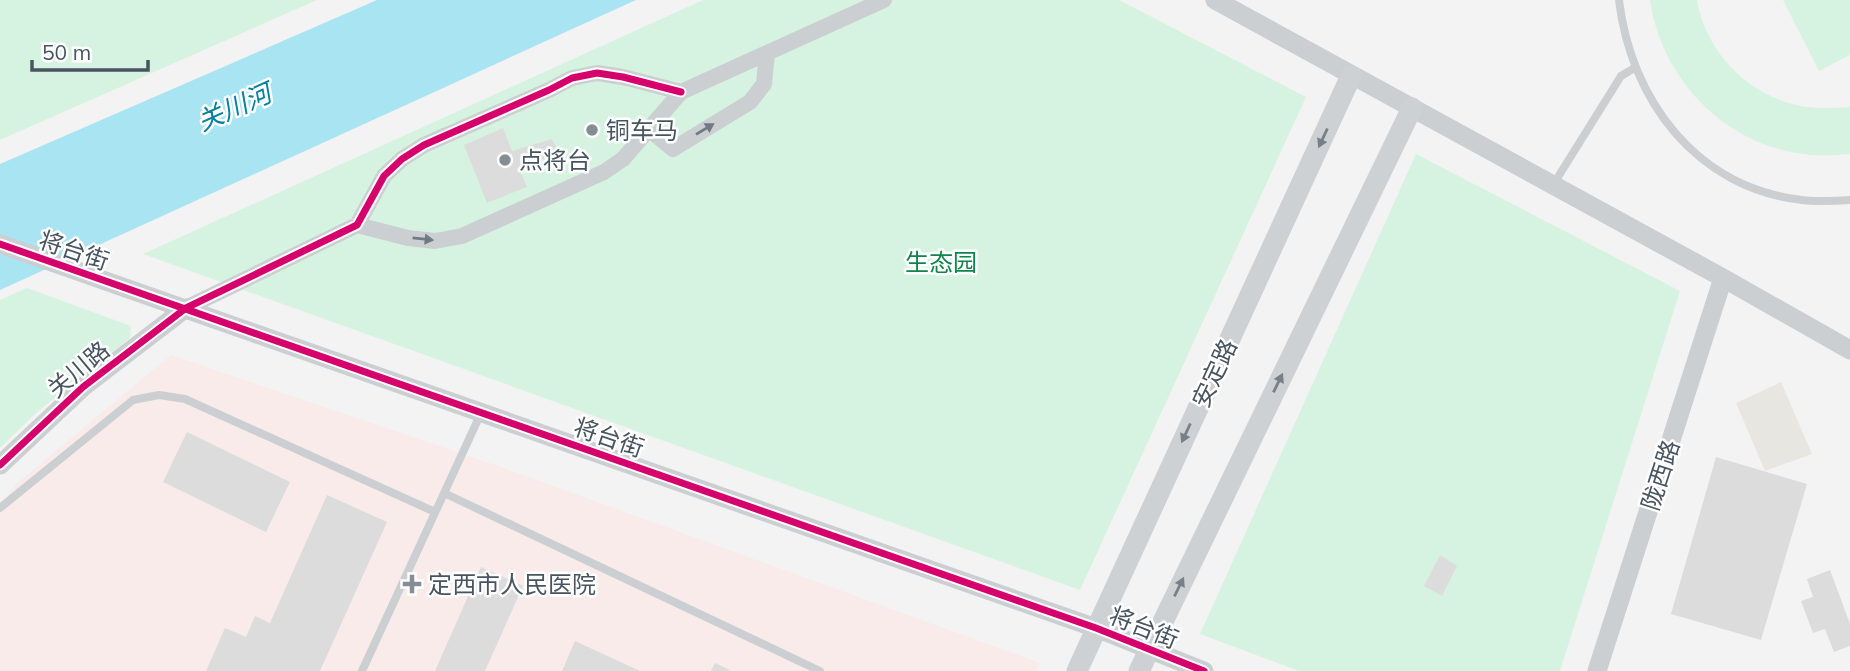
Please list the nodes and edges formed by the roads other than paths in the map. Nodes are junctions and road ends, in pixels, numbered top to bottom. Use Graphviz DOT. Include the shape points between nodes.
graph roads {
  1 [pos="884,0"];
  2 [pos="1215,0"];
  3 [pos="1619,0"];
  4 [pos="767,53"];
  5 [pos="1636,67"];
  6 [pos="1352,76"];
  7 [pos="681,92"];
  8 [pos="1412,108"];
  9 [pos="649,129"];
  10 [pos="1553,185"];
  11 [pos="1850,200"];
  12 [pos="357,225"];
  13 [pos="0,244"];
  14 [pos="1723,278"];
  15 [pos="186,308"];
  16 [pos="1850,350"];
  17 [pos="481,412"];
  18 [pos="0,465"];
  19 [pos="444,493"];
  20 [pos="0,508"];
  21 [pos="435,512"];
  22 [pos="1096,628"];
  23 [pos="1148,650"];
  24 [pos="362,671"];
  25 [pos="820,671"];
  26 [pos="1077,671"];
  27 [pos="1139,671"];
  28 [pos="1204,671"];
  29 [pos="1597,671"];
  1 -- 4 [label="street"];
  2 -- 6 [label="street"];
  3 -- 5 [label="lane"];
  4 -- 7 [label="street"];
  9 -- 4 [label="street, one-way" via="673,149 751,102 764,84"];
  5 -- 10 [label="lane" via="1621,76"];
  5 -- 11 [label="lane" via="1653,103 1676,135 1723,173 1783,197"];
  6 -- 8 [label="street"];
  6 -- 22 [label="main road, 安定路, one-way"];
  7 -- 9 [label="street"];
  7 -- 12 [label="street" via="597,73 572,78 402,159 384,176"];
  8 -- 10 [label="street"];
  23 -- 8 [label="main road, one-way"];
  12 -- 9 [label="street, one-way" via="435,241 461,236 604,173"];
  10 -- 14 [label="street"];
  12 -- 15 [label="street"];
  13 -- 15 [label="street, 将台街"];
  14 -- 16 [label="street"];
  14 -- 29 [label="street, 陇西路"];
  15 -- 17 [label="street, 将台街"];
  15 -- 18 [label="street, 关川路" via="83,387"];
  17 -- 19 [label="lane"];
  17 -- 22 [label="street, 将台街"];
  19 -- 21 [label="lane"];
  19 -- 25 [label="lane"];
  20 -- 21 [label="lane" via="133,400 159,395 186,399"];
  21 -- 24 [label="lane"];
  22 -- 23 [label="street, 将台街"];
  22 -- 26 [label="main road, 安定路"];
  23 -- 27 [label="main road"];
  23 -- 28 [label="street, 将台街"];
}
